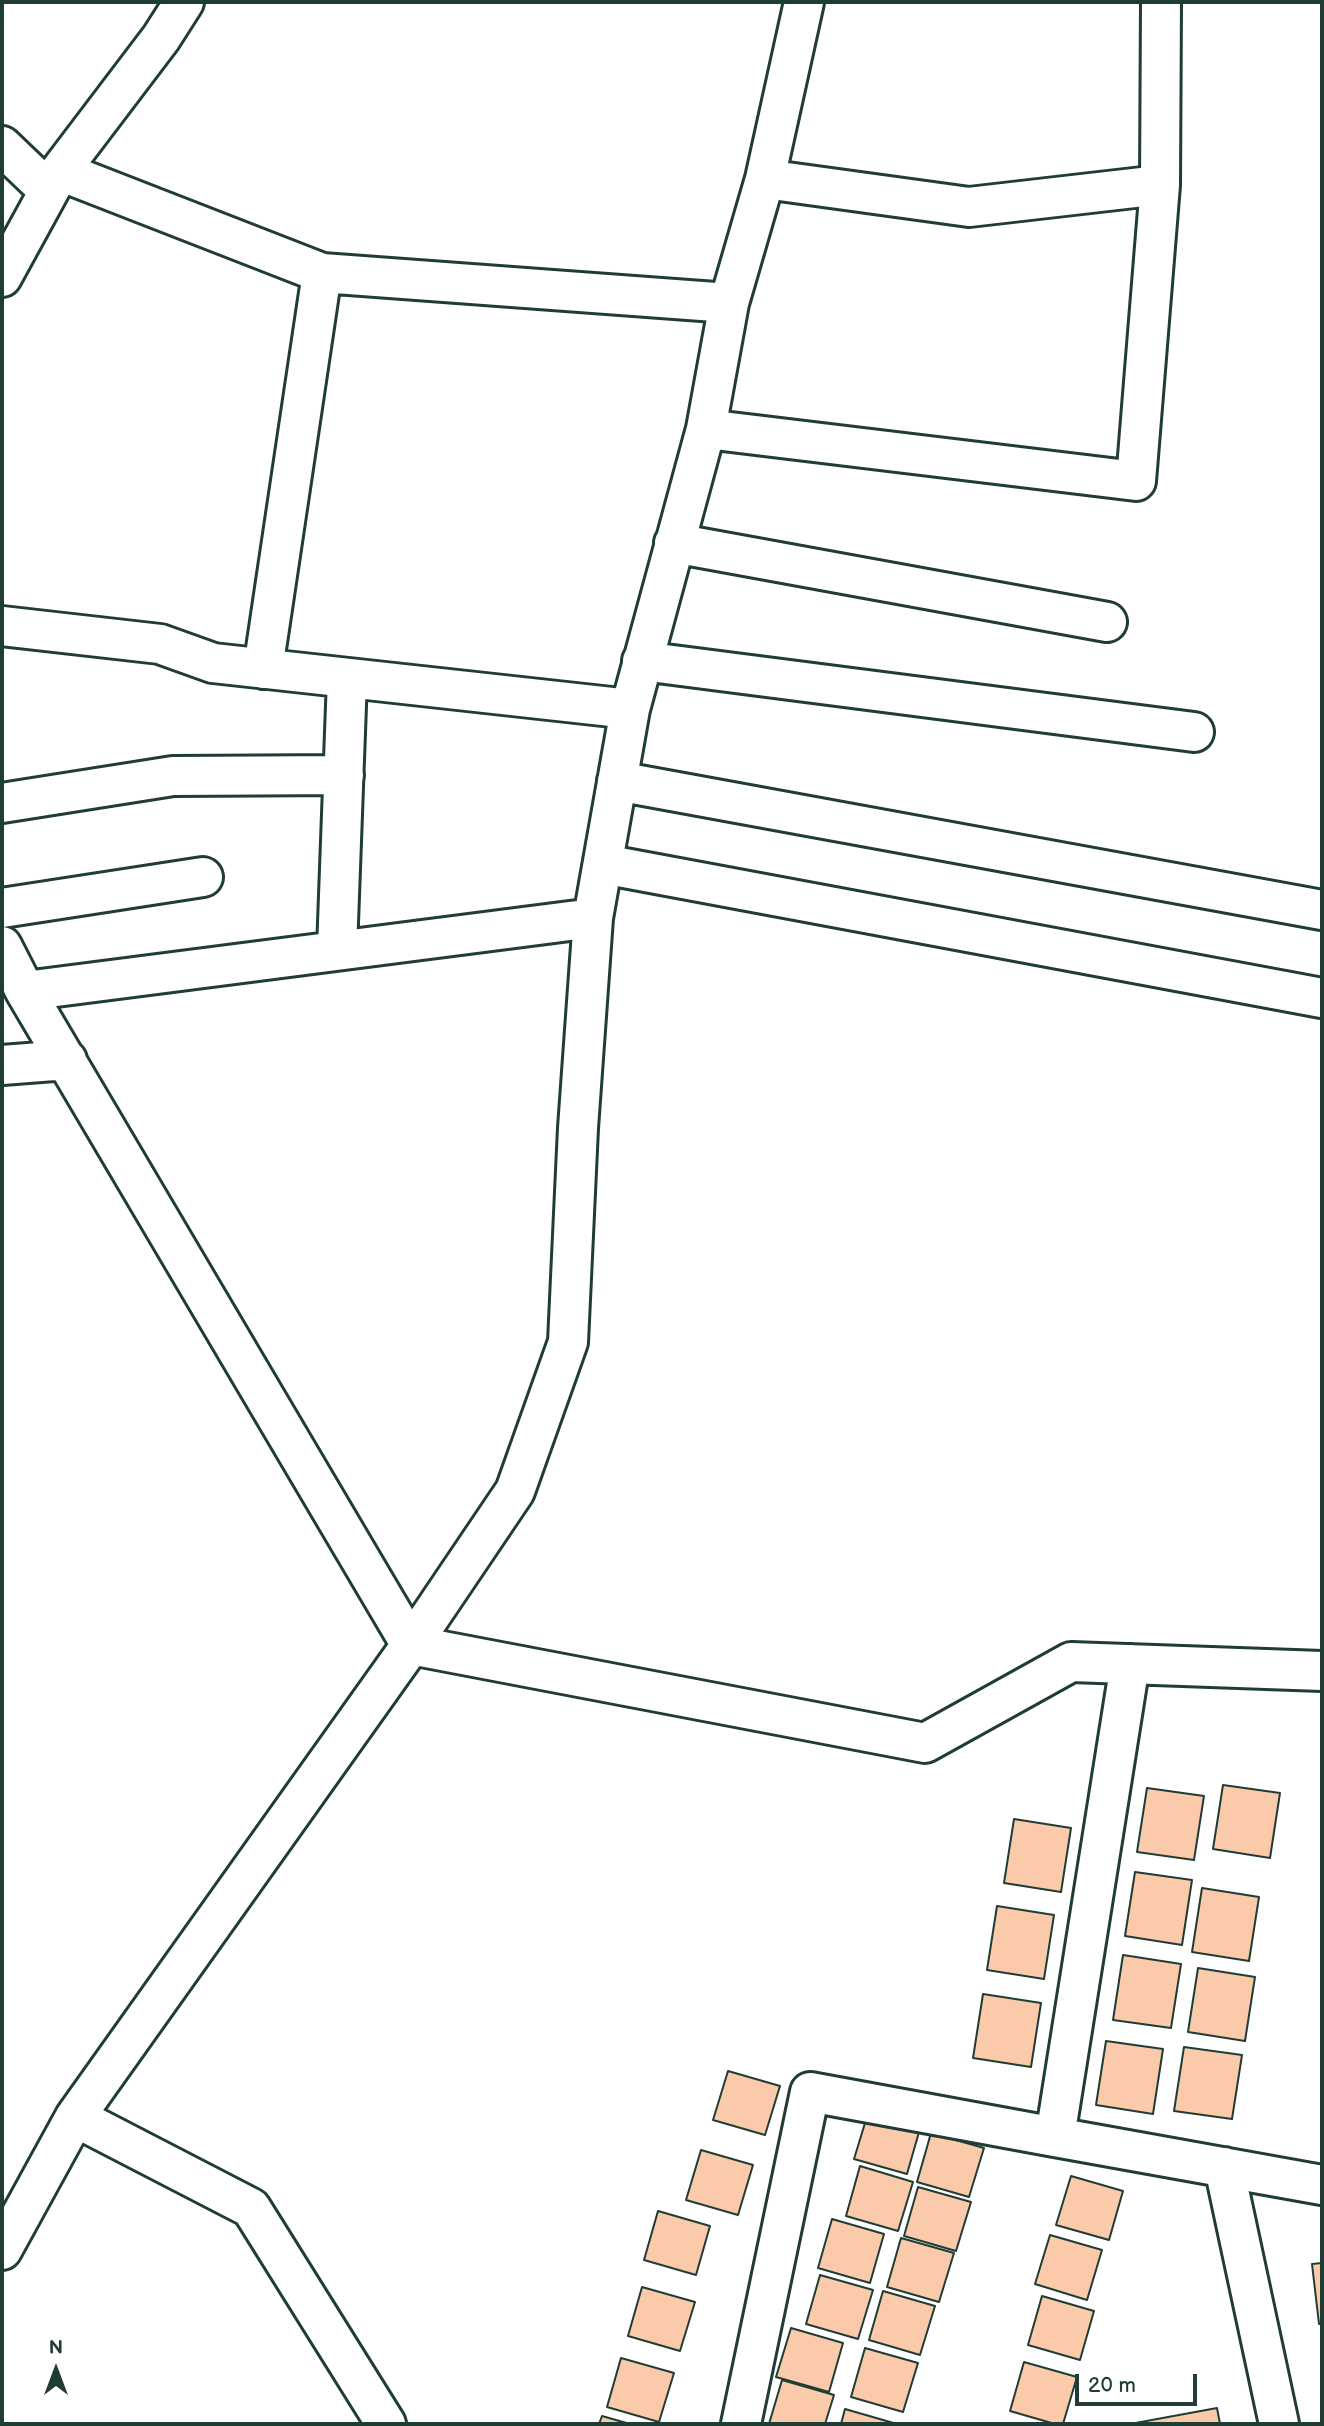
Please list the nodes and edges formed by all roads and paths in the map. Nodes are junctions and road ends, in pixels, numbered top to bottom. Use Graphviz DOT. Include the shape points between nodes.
graph roads {
  1 [pos="184,2"];
  2 [pos="804,2"];
  3 [pos="1161,2"];
  4 [pos="2,146"];
  5 [pos="765,179"];
  6 [pos="54,180"];
  7 [pos="1160,185"];
  8 [pos="322,273"];
  9 [pos="2,277"];
  10 [pos="729,303"];
  11 [pos="706,429"];
  12 [pos="674,543"];
  13 [pos="1107,622"];
  14 [pos="2,626"];
  15 [pos="642,661"];
  16 [pos="264,669"];
  17 [pos="347,678"];
  18 [pos="630,709"];
  19 [pos="1195,732"];
  20 [pos="344,775"];
  21 [pos="617,781"];
  22 [pos="2,803"];
  23 [pos="603,864"];
  24 [pos="203,877"];
  25 [pos="2,908"];
  26 [pos="1322,910"];
  27 [pos="593,918"];
  28 [pos="2,946"];
  29 [pos="337,950"];
  30 [pos="25,991"];
  31 [pos="1322,998"];
  32 [pos="67,1060"];
  33 [pos="2,1065"];
  34 [pos="411,1644"];
  35 [pos="1130,1664"];
  36 [pos="1322,1671"];
  37 [pos="75,2117"];
  38 [pos="1055,2137"];
  39 [pos="1224,2168"];
  40 [pos="1322,2185"];
  41 [pos="2,2250"];
  42 [pos="386,2424"];
  43 [pos="741,2424"];
  44 [pos="1279,2424"];
  1 -- 6 [label="street"];
  2 -- 5 [label="street"];
  3 -- 7 [label="street"];
  4 -- 6 [label="street"];
  5 -- 7 [label="street" via="970,206"];
  5 -- 10 [label="street"];
  6 -- 8 [label="street"];
  6 -- 9 [label="street"];
  7 -- 11 [label="street" via="1136,481"];
  8 -- 10 [label="street"];
  8 -- 16 [label="street"];
  10 -- 11 [label="street"];
  11 -- 12 [label="street"];
  12 -- 13 [label="street"];
  12 -- 15 [label="street"];
  14 -- 16 [label="street" via="160,644 213,663"];
  15 -- 18 [label="street"];
  15 -- 19 [label="street"];
  16 -- 17 [label="street"];
  17 -- 18 [label="street"];
  17 -- 20 [label="street"];
  18 -- 21 [label="street"];
  20 -- 22 [label="street" via="173,776"];
  20 -- 29 [label="street"];
  21 -- 23 [label="street"];
  21 -- 26 [label="street"];
  23 -- 27 [label="street"];
  23 -- 31 [label="street"];
  24 -- 25 [label="street"];
  27 -- 29 [label="street"];
  27 -- 34 [label="street" via="568,1342 515,1491"];
  28 -- 30 [label="street"];
  29 -- 30 [label="street"];
  30 -- 32 [label="street"];
  32 -- 33 [label="street"];
  32 -- 34 [label="street"];
  34 -- 35 [label="street" via="925,1743 1072,1662"];
  34 -- 37 [label="street"];
  35 -- 36 [label="street"];
  35 -- 38 [label="street"];
  37 -- 41 [label="street"];
  37 -- 42 [label="street" via="251,2208"];
  38 -- 39 [label="street"];
  38 -- 43 [label="street" via="810,2092"];
  39 -- 40 [label="street"];
  39 -- 44 [label="street"];
}
